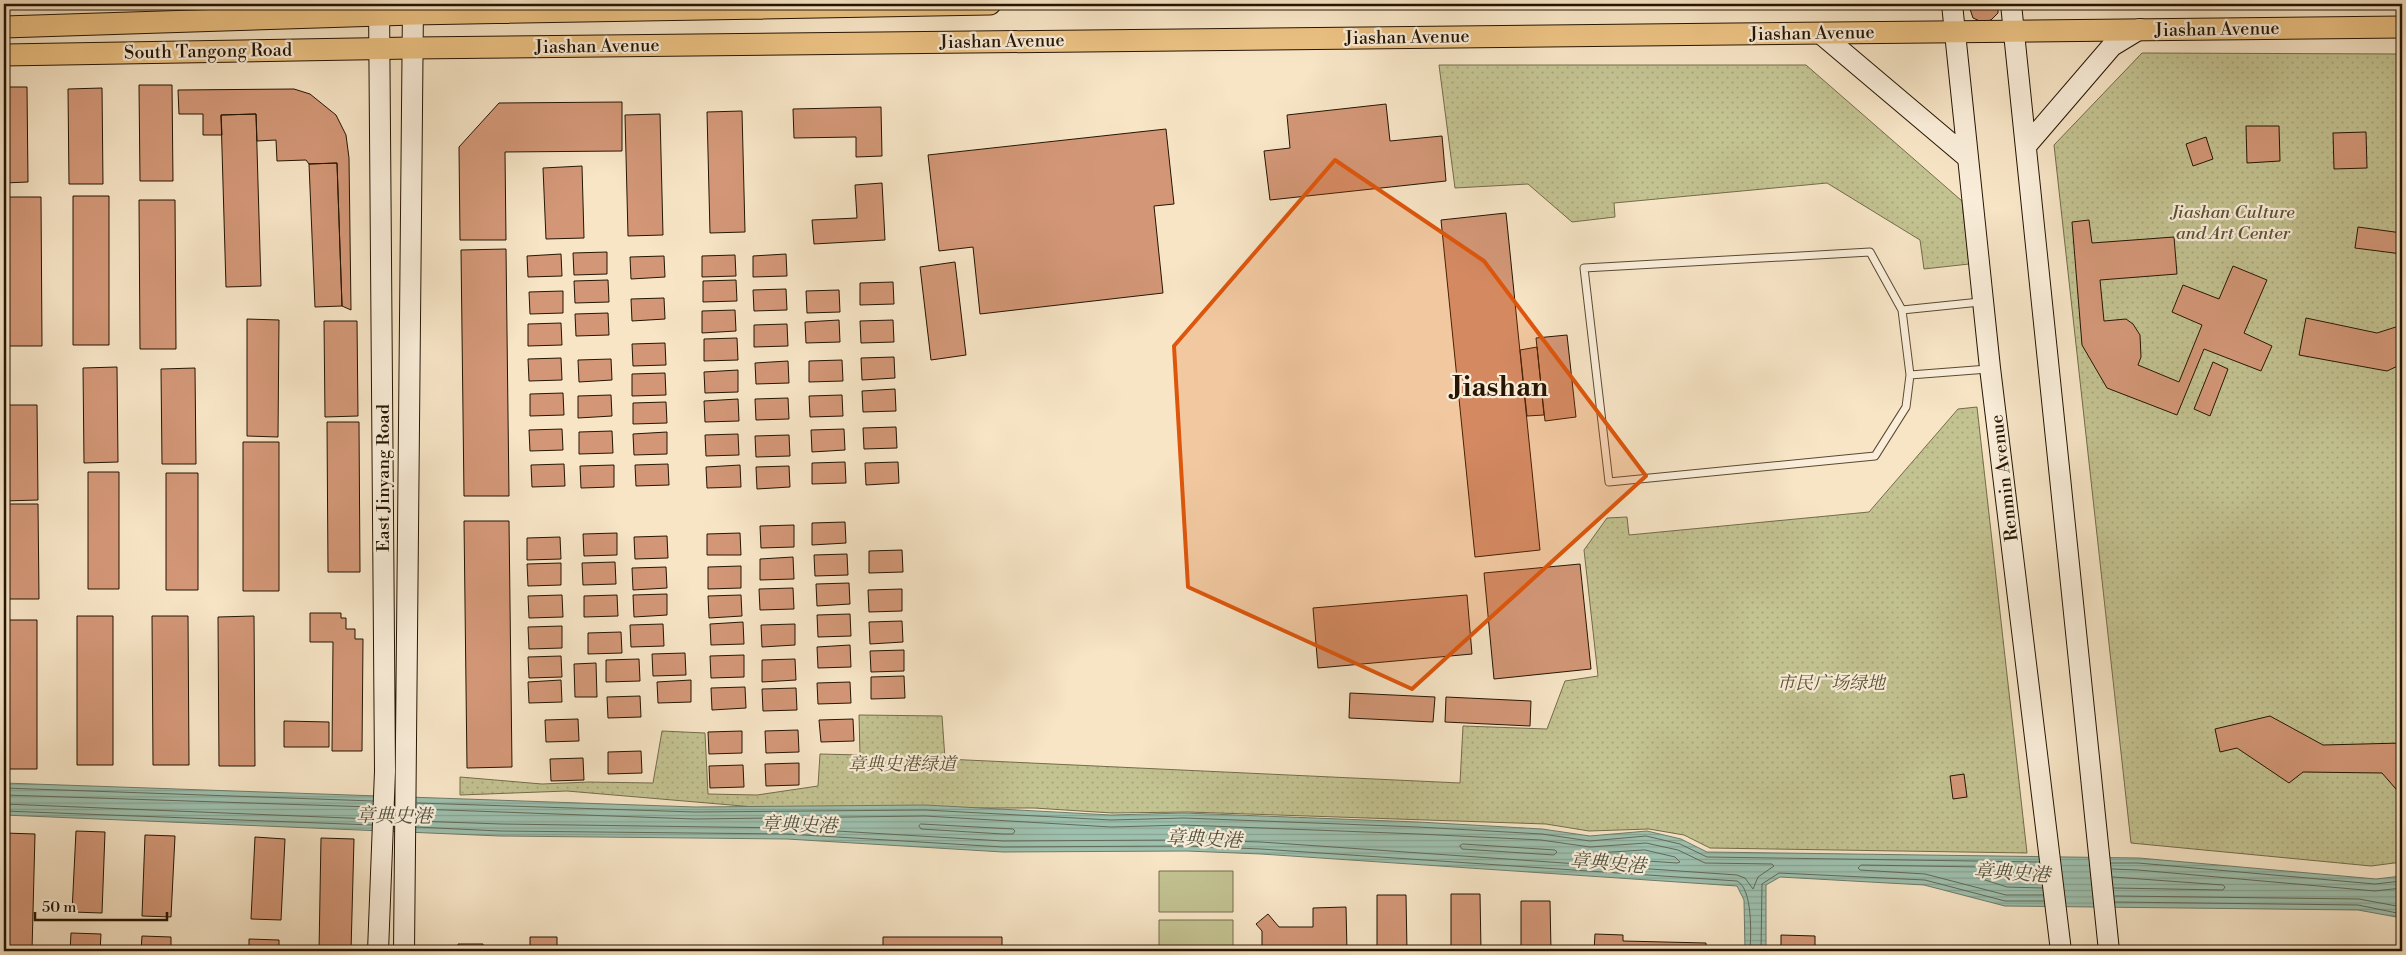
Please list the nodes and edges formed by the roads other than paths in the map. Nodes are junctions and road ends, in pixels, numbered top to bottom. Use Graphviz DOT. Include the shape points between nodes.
graph roads {
  1 [pos="990,4"];
  2 [pos="1952,4"];
  3 [pos="2011,4"];
  4 [pos="677,6"];
  5 [pos="379,9"];
  6 [pos="413,9"];
  7 [pos="2402,26"];
  8 [pos="4,27"];
  9 [pos="2140,29"];
  10 [pos="1955,31"];
  11 [pos="2014,31"];
  12 [pos="1820,33"];
  13 [pos="380,48"];
  14 [pos="412,48"];
  15 [pos="4,55"];
  16 [pos="2026,146"];
  17 [pos="1968,158"];
  18 [pos="1983,302"];
  19 [pos="1902,310"];
  20 [pos="1990,368"];
  21 [pos="1910,375"];
  22 [pos="378,951"];
  23 [pos="404,951"];
  24 [pos="2061,951"];
  25 [pos="2109,951"];
  1 -- 4 [label="main road, Jiashan Avenue"];
  2 -- 10 [label="main road, Renmin Avenue"];
  3 -- 11 [label="main road"];
  4 -- 6 [label="main road, Jiashan Avenue"];
  5 -- 6 [label="main road, South Tangong Road"];
  5 -- 8 [label="main road, South Tangong Road"];
  5 -- 13 [label="main road, East Jinyang Road"];
  6 -- 14 [label="main road, East Jinyang Road"];
  7 -- 9 [label="main road, Jiashan Avenue"];
  9 -- 11 [label="main road, Jiashan Avenue"];
  9 -- 16 [label="main road" via="2112,46"];
  10 -- 11 [label="main road, Jiashan Avenue"];
  10 -- 12 [label="main road, Jiashan Avenue"];
  10 -- 17 [label="main road, Renmin Avenue"];
  11 -- 16 [label="main road"];
  12 -- 14 [label="main road, Jiashan Avenue"];
  12 -- 17 [label="main road"];
  13 -- 14 [label="main road, South Tangong Road"];
  13 -- 15 [label="main road, South Tangong Road"];
  13 -- 22 [label="main road, East Jinyang Road" via="385,771"];
  14 -- 23 [label="main road, East Jinyang Road"];
  16 -- 25 [label="main road"];
  17 -- 18 [label="main road, Renmin Avenue"];
  18 -- 19 [label="lane"];
  18 -- 20 [label="main road, Renmin Avenue"];
  19 -- 21 [label="lane"];
  19 -- 21 [label="lane" via="1870,252 1584,268 1609,482 1875,456 1906,407"];
  20 -- 21 [label="lane"];
  20 -- 24 [label="main road, Renmin Avenue"];
}
